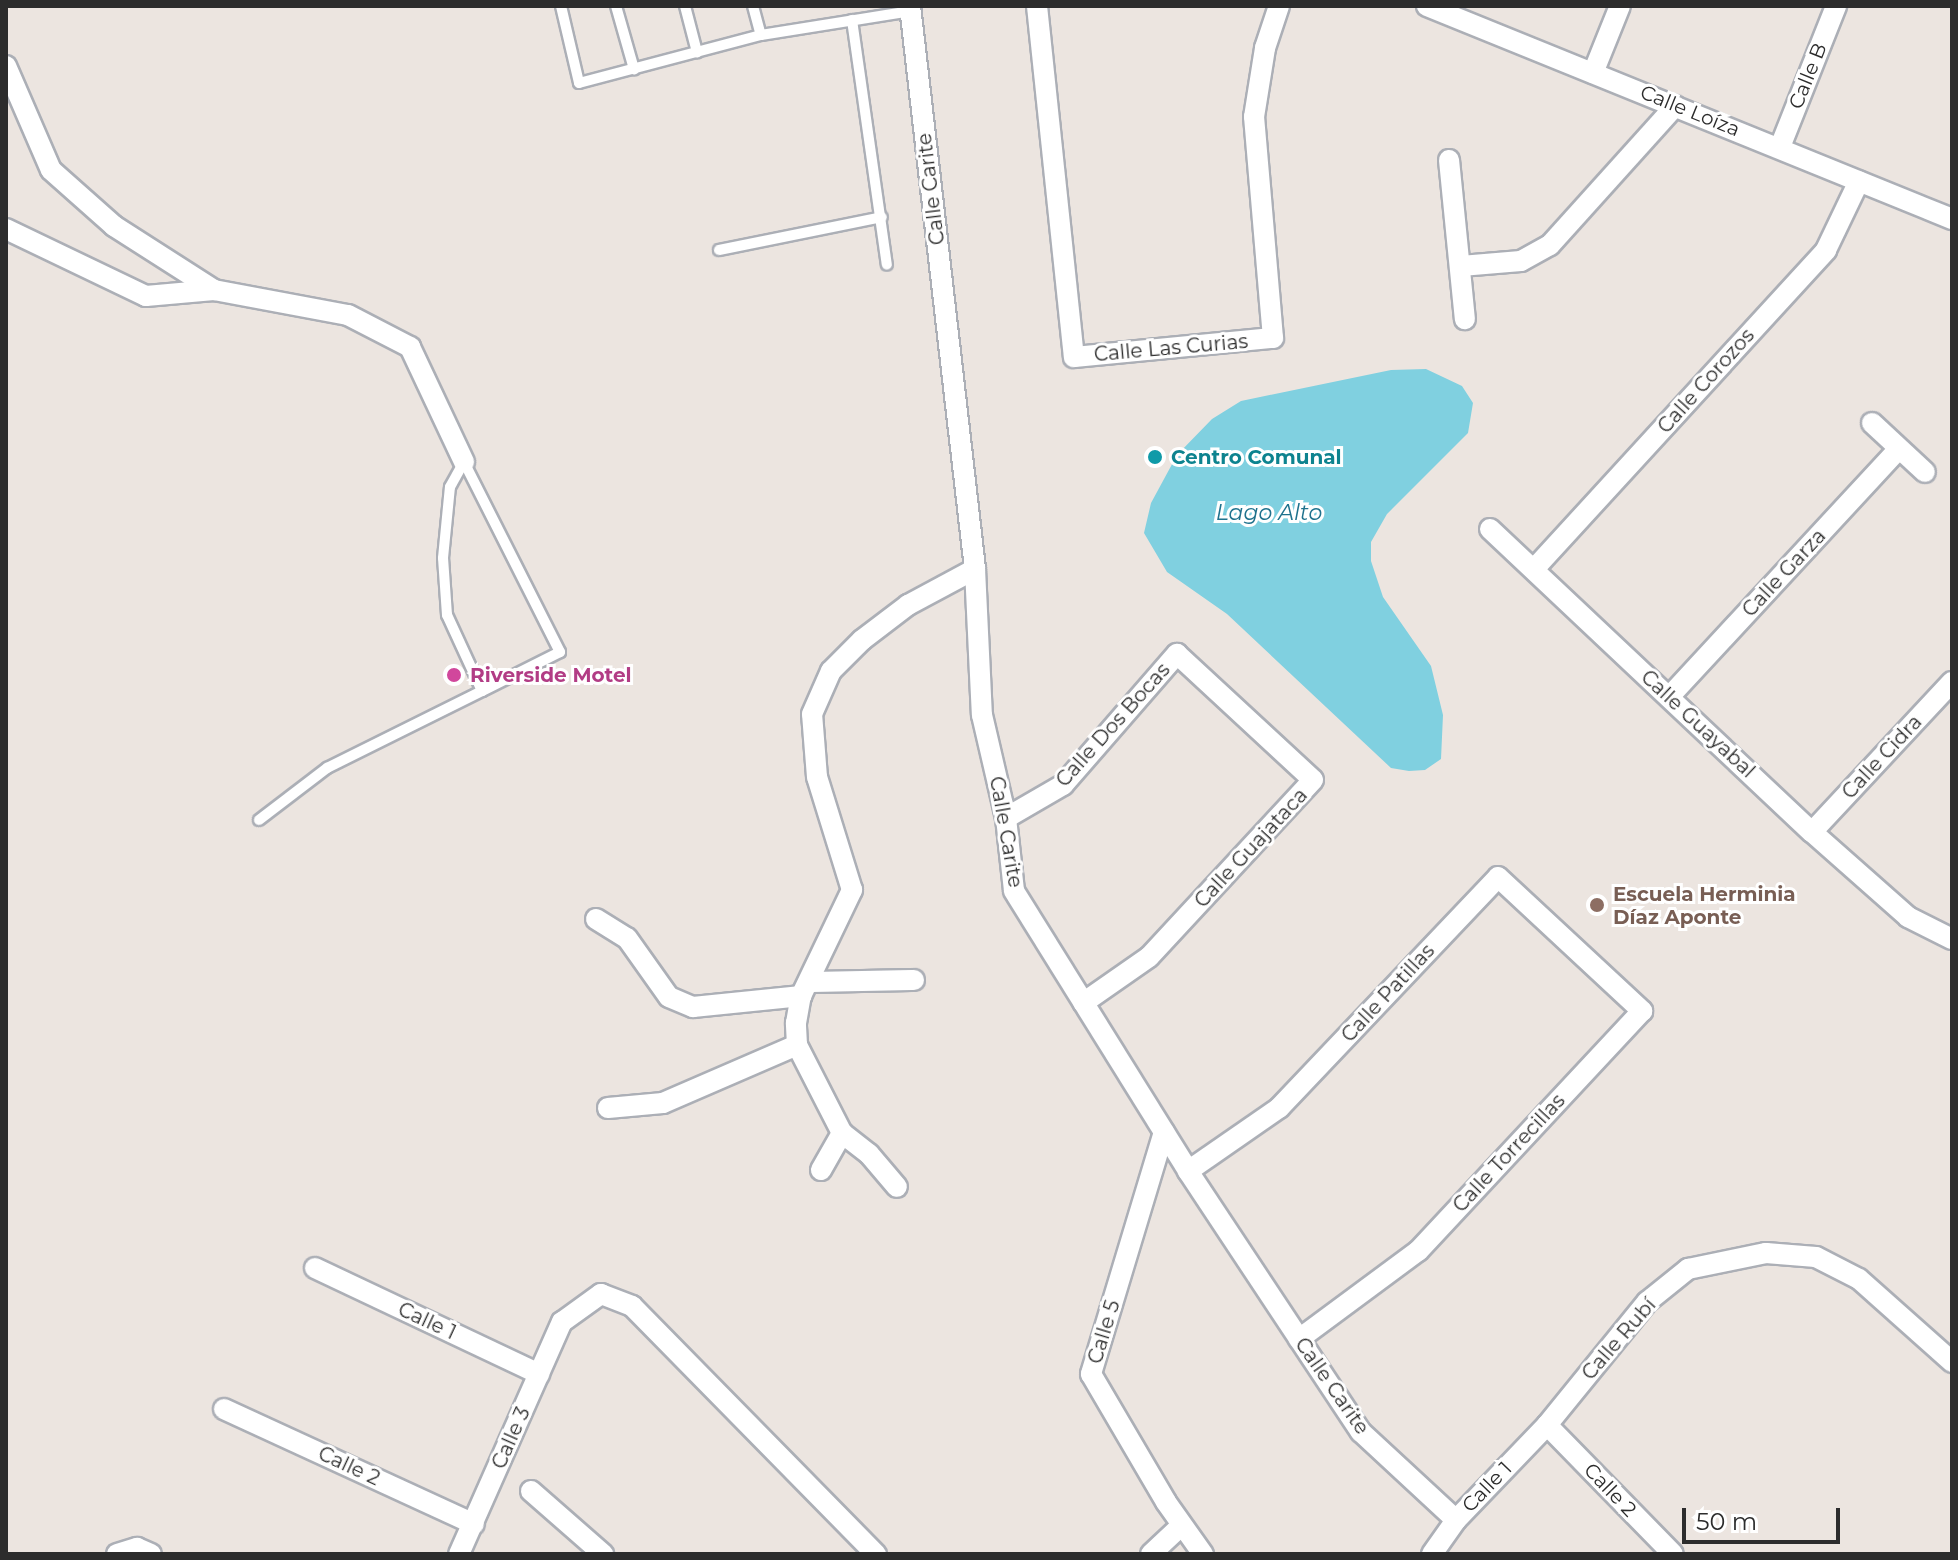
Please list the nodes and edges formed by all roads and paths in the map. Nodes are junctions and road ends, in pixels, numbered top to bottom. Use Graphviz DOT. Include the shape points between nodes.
graph roads {
  1 [pos="561,6"];
  2 [pos="616,6"];
  3 [pos="685,6"];
  4 [pos="753,6"];
  5 [pos="1037,6"];
  6 [pos="1279,6"];
  7 [pos="1427,6"];
  8 [pos="1620,6"];
  9 [pos="1836,6"];
  10 [pos="910,8"];
  11 [pos="1473,15"];
  12 [pos="852,20"];
  13 [pos="761,35"];
  14 [pos="697,52"];
  15 [pos="6,66"];
  16 [pos="634,69"];
  17 [pos="1593,73"];
  18 [pos="1675,106"];
  19 [pos="1780,147"];
  20 [pos="1449,160"];
  21 [pos="1859,181"];
  22 [pos="882,217"];
  23 [pos="1952,219"];
  24 [pos="6,229"];
  25 [pos="719,250"];
  26 [pos="887,265"];
  27 [pos="1461,266"];
  28 [pos="214,290"];
  29 [pos="1465,319"];
  30 [pos="1872,423"];
  31 [pos="1899,449"];
  32 [pos="464,462"];
  33 [pos="1925,472"];
  34 [pos="1490,529"];
  35 [pos="1535,568"];
  36 [pos="975,569"];
  37 [pos="1177,654"];
  38 [pos="1952,682"];
  39 [pos="482,691"];
  40 [pos="1669,697"];
  41 [pos="1006,818"];
  42 [pos="259,820"];
  43 [pos="1812,832"];
  44 [pos="596,919"];
  45 [pos="1952,939"];
  46 [pos="1578,951"];
  47 [pos="914,980"];
  48 [pos="806,989"];
  49 [pos="1083,1003"];
  50 [pos="797,1045"];
  51 [pos="608,1108"];
  52 [pos="1164,1132"];
  53 [pos="842,1133"];
  54 [pos="821,1170"];
  55 [pos="1188,1171"];
  56 [pos="897,1187"];
  57 [pos="315,1268"];
  58 [pos="1299,1339"];
  59 [pos="1952,1362"];
  60 [pos="539,1374"];
  61 [pos="224,1409"];
  62 [pos="1547,1425"];
  63 [pos="531,1491"];
  64 [pos="1456,1520"];
  65 [pos="474,1524"];
  66 [pos="1182,1525"];
  67 [pos="1668,1552"];
  68 [pos="117,1554"];
  69 [pos="151,1554"];
  70 [pos="459,1554"];
  71 [pos="603,1554"];
  72 [pos="876,1554"];
  73 [pos="1151,1554"];
  74 [pos="1203,1554"];
  75 [pos="1432,1554"];
  1 -- 16 [label="lane" via="579,83"];
  2 -- 16 [label="lane"];
  3 -- 14 [label="lane"];
  4 -- 13 [label="lane"];
  5 -- 6 [label="street, Calle Las Curias" via="1074,357 1273,338 1254,117 1265,48"];
  7 -- 11 [label="street, Calle Loíza"];
  8 -- 17 [label="street"];
  9 -- 19 [label="street, Calle B"];
  10 -- 12 [label="lane"];
  10 -- 36 [label="street, Calle Carite"];
  11 -- 17 [label="street, Calle Loíza"];
  12 -- 13 [label="lane"];
  12 -- 22 [label="lane"];
  13 -- 14 [label="lane"];
  14 -- 16 [label="lane"];
  15 -- 28 [label="street" via="51,170 114,226"];
  17 -- 18 [label="street, Calle Loíza"];
  18 -- 19 [label="street, Calle Loíza"];
  18 -- 27 [label="street" via="1550,245 1521,261"];
  19 -- 21 [label="street, Calle Loíza"];
  20 -- 27 [label="street"];
  21 -- 23 [label="street, Calle Loíza"];
  21 -- 35 [label="street, Calle Corozos" via="1826,250"];
  22 -- 25 [label="lane"];
  22 -- 26 [label="lane"];
  24 -- 28 [label="street" via="146,296"];
  27 -- 29 [label="street"];
  28 -- 32 [label="street" via="348,315 410,347"];
  30 -- 31 [label="street"];
  31 -- 33 [label="street"];
  31 -- 40 [label="street, Calle Garza"];
  32 -- 39 [label="lane" via="450,487 443,558 447,615"];
  32 -- 39 [label="lane" via="560,652"];
  34 -- 35 [label="street, Calle Guayabal"];
  35 -- 40 [label="street, Calle Guayabal"];
  36 -- 41 [label="street, Calle Carite" via="982,715"];
  36 -- 48 [label="street" via="908,605 862,640 831,671 812,714 817,777 852,890"];
  37 -- 41 [label="street, Calle Dos Bocas" via="1063,785"];
  37 -- 49 [label="street, Calle Guajataca" via="1313,780 1149,957"];
  38 -- 43 [label="street, Calle Cidra"];
  39 -- 42 [label="lane" via="327,768"];
  40 -- 43 [label="street, Calle Guayabal"];
  41 -- 49 [label="street, Calle Carite" via="1014,891"];
  43 -- 45 [label="street, Calle Guayabal" via="1908,917"];
  44 -- 48 [label="street" via="627,938 669,997 693,1007"];
  46 -- 55 [label="street, Calle Patillas" via="1498,877 1279,1108"];
  46 -- 58 [label="street, Calle Torrecillas" via="1642,1011 1418,1251"];
  47 -- 48 [label="street"];
  48 -- 50 [label="street"];
  49 -- 52 [label="street, Calle Carite"];
  50 -- 51 [label="street" via="663,1103"];
  50 -- 53 [label="street"];
  52 -- 55 [label="street, Calle Carite"];
  52 -- 66 [label="street, Calle 5" via="1091,1374"];
  53 -- 54 [label="street"];
  53 -- 56 [label="street"];
  55 -- 58 [label="street, Calle Carite"];
  57 -- 60 [label="street, Calle 1"];
  58 -- 64 [label="street, Calle Carite" via="1361,1432"];
  59 -- 62 [label="street, Calle Rubí" via="1859,1279 1816,1257 1766,1253 1688,1269 1647,1302"];
  60 -- 65 [label="street, Calle 3"];
  60 -- 72 [label="street, Calle 3" via="562,1322 601,1294 632,1306"];
  61 -- 65 [label="street, Calle 2"];
  62 -- 64 [label="street, Calle 1"];
  62 -- 67 [label="street, Calle 2"];
  63 -- 71 [label="street"];
  64 -- 75 [label="street, Calle 1"];
  65 -- 70 [label="street, Calle 3"];
  66 -- 73 [label="street"];
  66 -- 74 [label="street, Calle 5"];
  68 -- 69 [label="street" via="137,1548"];
}
